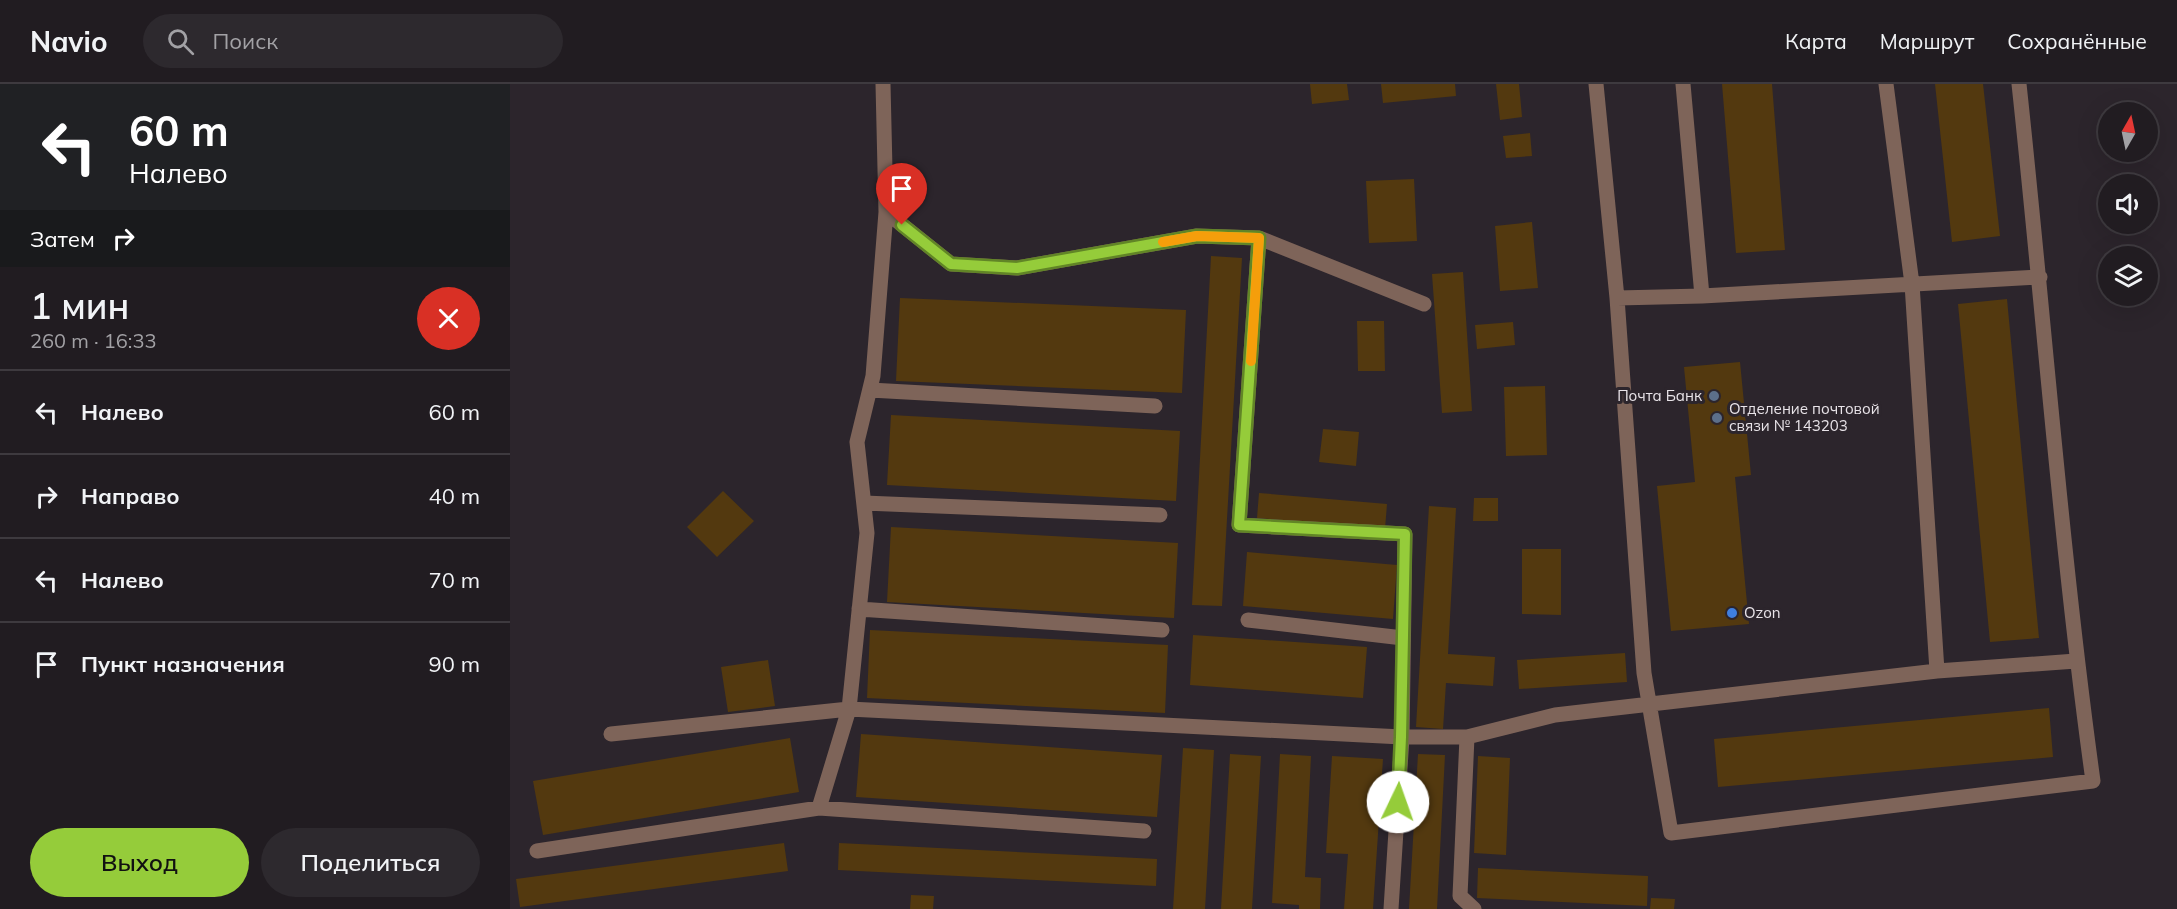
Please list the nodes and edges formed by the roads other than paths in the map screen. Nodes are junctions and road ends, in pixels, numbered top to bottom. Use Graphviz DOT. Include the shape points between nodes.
graph roads {
  1 [pos="883,84"];
  2 [pos="1596,84"];
  3 [pos="1683,84"];
  4 [pos="1886,84"];
  5 [pos="2019,84"];
  6 [pos="886,212"];
  7 [pos="1259,238"];
  8 [pos="2040,277"];
  9 [pos="1912,284"];
  10 [pos="1702,296"];
  11 [pos="1617,298"];
  12 [pos="1424,304"];
  13 [pos="870,390"];
  14 [pos="1155,406"];
  15 [pos="864,502"];
  16 [pos="1160,514"];
  17 [pos="859,609"];
  18 [pos="1248,620"];
  19 [pos="1162,630"];
  20 [pos="1403,638"];
  21 [pos="2076,661"];
  22 [pos="1937,671"];
  23 [pos="1650,705"];
  24 [pos="849,709"];
  25 [pos="611,734"];
  26 [pos="1401,737"];
  27 [pos="1467,737"];
  28 [pos="819,808"];
  29 [pos="1144,831"];
  30 [pos="537,851"];
  31 [pos="1391,909"];
  32 [pos="1474,909"];
  1 -- 6 [label="lane"];
  2 -- 11 [label="lane"];
  3 -- 10 [label="lane"];
  4 -- 9 [label="lane"];
  5 -- 8 [label="lane"];
  6 -- 7 [label="lane" via="951,264 1017,268 1197,236"];
  6 -- 13 [label="lane"];
  7 -- 12 [label="lane"];
  7 -- 20 [label="lane" via="1239,525 1405,534"];
  8 -- 9 [label="lane"];
  8 -- 21 [label="lane"];
  9 -- 10 [label="lane"];
  9 -- 22 [label="lane"];
  10 -- 11 [label="lane"];
  11 -- 23 [label="lane" via="1644,673"];
  13 -- 14 [label="lane"];
  13 -- 15 [label="lane" via="857,442"];
  15 -- 16 [label="lane"];
  15 -- 17 [label="lane" via="867,533"];
  17 -- 19 [label="lane"];
  17 -- 24 [label="lane"];
  18 -- 20 [label="lane"];
  20 -- 26 [label="lane"];
  21 -- 22 [label="lane"];
  21 -- 23 [label="lane" via="2093,781 1671,833"];
  22 -- 23 [label="lane"];
  23 -- 27 [label="lane" via="1555,715"];
  24 -- 25 [label="lane"];
  24 -- 26 [label="lane"];
  24 -- 28 [label="lane"];
  26 -- 27 [label="lane"];
  26 -- 31 [label="lane"];
  27 -- 32 [label="lane" via="1460,896"];
  28 -- 29 [label="lane"];
  28 -- 30 [label="lane"];
}
